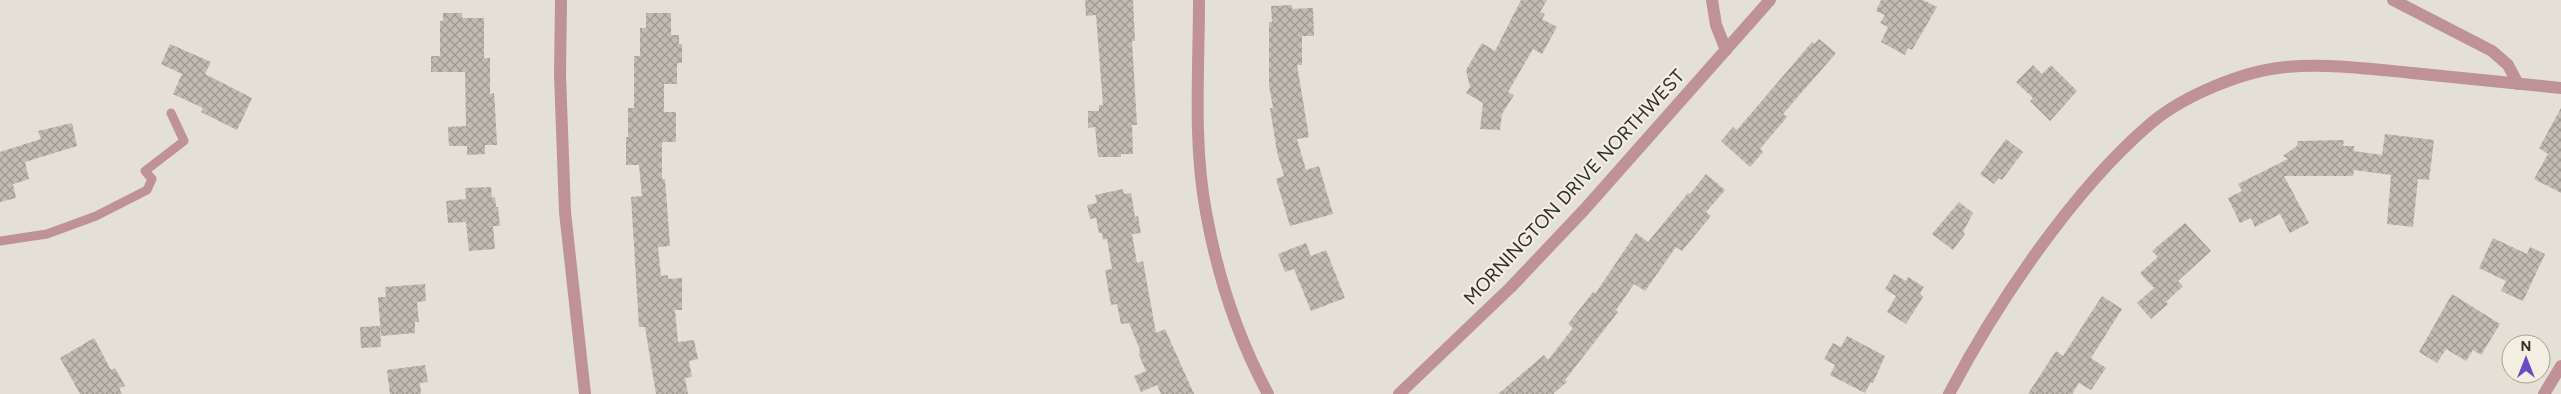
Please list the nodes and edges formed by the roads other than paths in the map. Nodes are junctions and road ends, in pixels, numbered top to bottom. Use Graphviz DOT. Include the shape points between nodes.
graph roads {
  1 [pos="561,0"];
  2 [pos="1199,0"];
  3 [pos="1712,0"];
  4 [pos="1770,0"];
  5 [pos="2393,0"];
  6 [pos="1726,50"];
  7 [pos="2518,84"];
  8 [pos="2561,88"];
  9 [pos="171,113"];
  10 [pos="0,241"];
  11 [pos="2561,366"];
  12 [pos="585,394"];
  13 [pos="1268,394"];
  14 [pos="1399,394"];
  15 [pos="1949,394"];
  16 [pos="2544,394"];
  1 -- 12 [label="street" via="565,212"];
  2 -- 13 [label="street" via="1199,130 1206,211 1236,323"];
  3 -- 6 [label="street" via="1716,25"];
  4 -- 6 [label="street, MORNINGTON DRIVE NORTHWEST"];
  5 -- 7 [label="street" via="2492,50 2508,65"];
  6 -- 14 [label="street, MORNINGTON DRIVE NORTHWEST" via="1511,287"];
  7 -- 8 [label="street"];
  7 -- 15 [label="street" via="2365,68 2286,67 2212,87 2176,106 2150,124 2080,198 2031,261"];
  9 -- 10 [label="lane" via="184,142 145,171 152,178 147,190 96,216 47,234"];
  11 -- 16 [label="street"];
}
